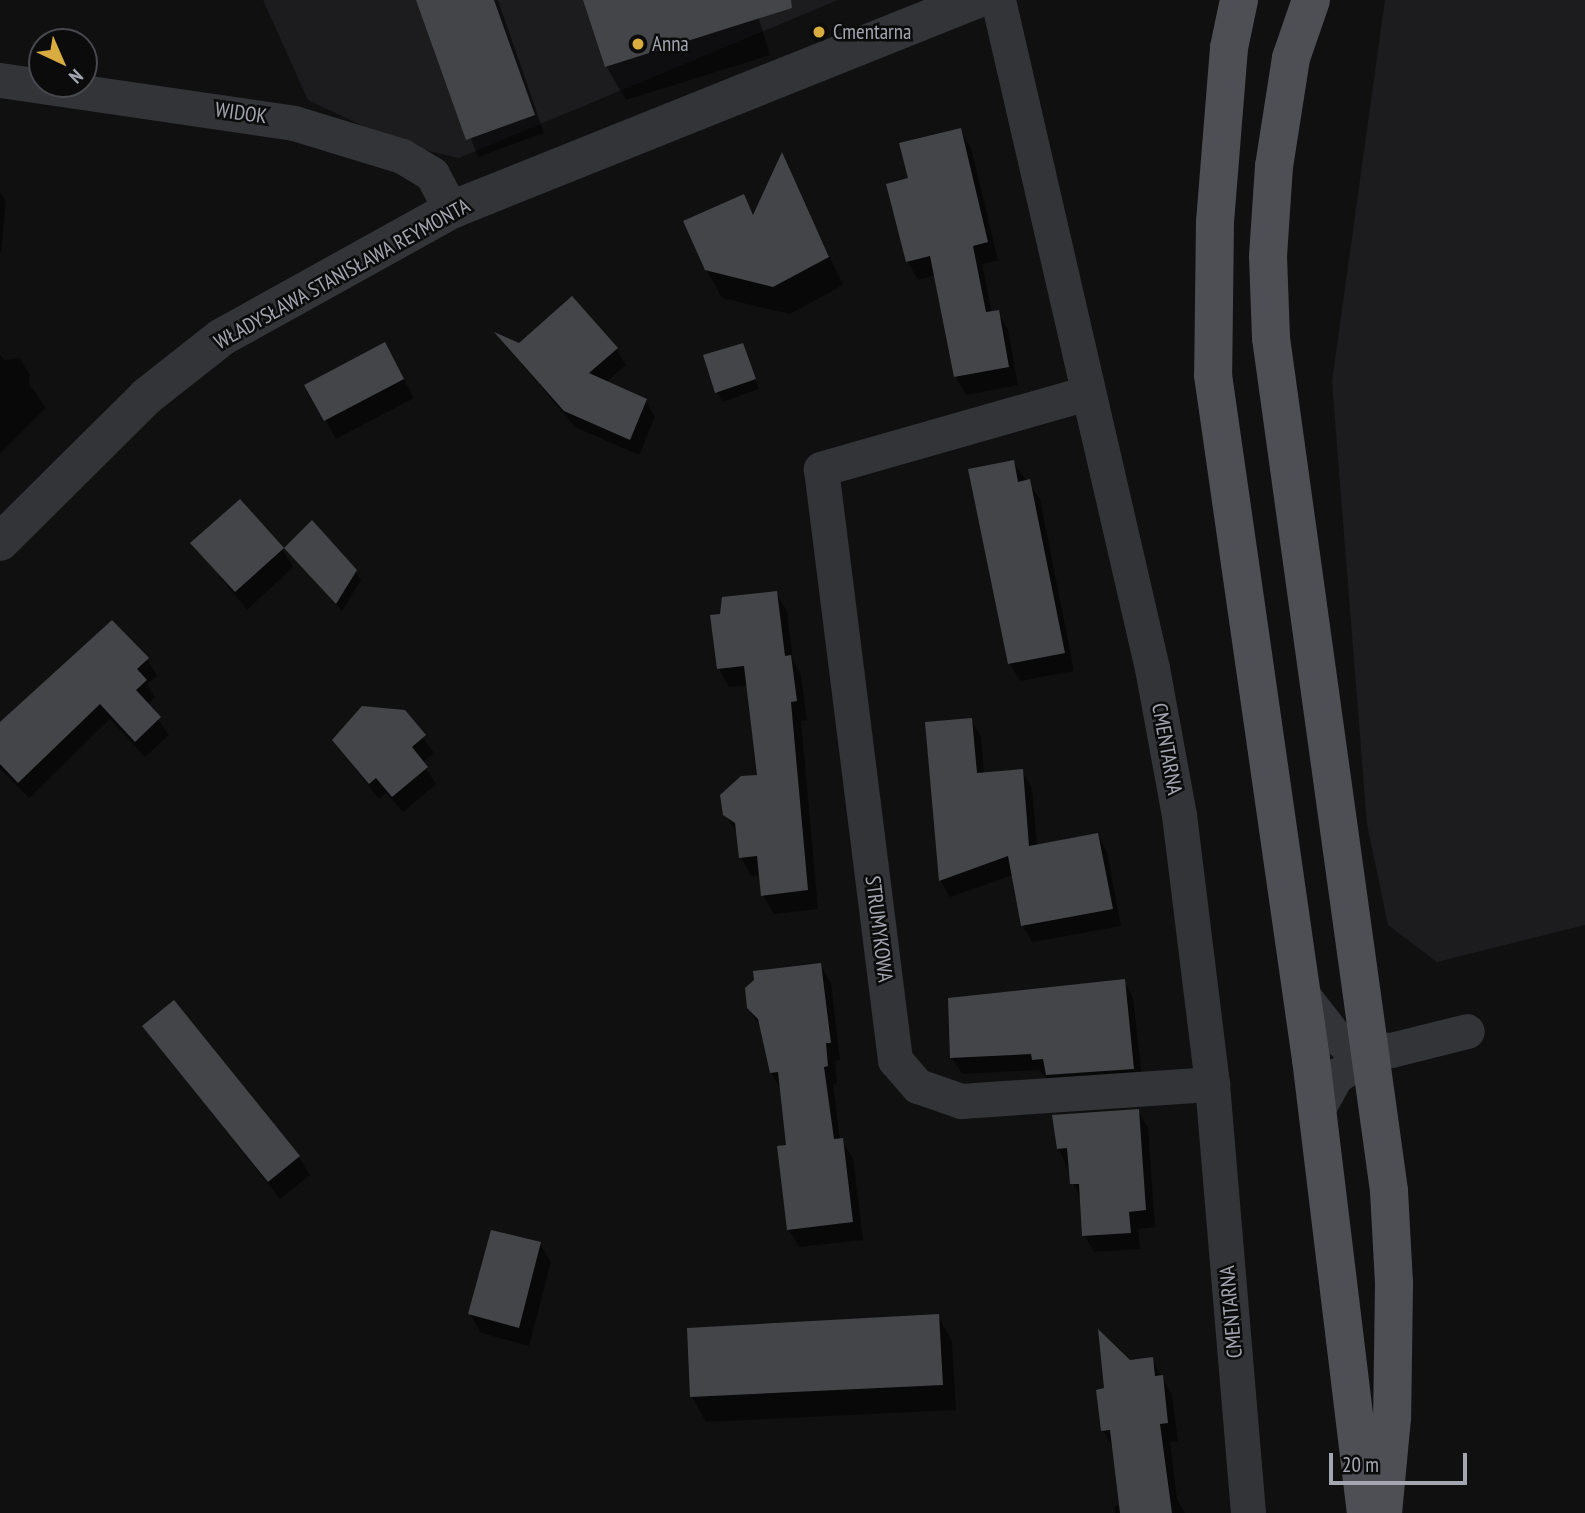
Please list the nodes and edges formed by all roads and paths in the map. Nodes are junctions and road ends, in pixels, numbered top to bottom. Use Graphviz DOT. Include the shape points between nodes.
graph roads {
  1 [pos="975,0"];
  2 [pos="998,0"];
  3 [pos="1237,3"];
  4 [pos="1302,11"];
  5 [pos="0,80"];
  6 [pos="451,210"];
  7 [pos="1087,393"];
  8 [pos="0,542"];
  9 [pos="1301,993"];
  10 [pos="1467,1031"];
  11 [pos="1372,1052"];
  12 [pos="1212,1084"];
  13 [pos="1317,1110"];
  14 [pos="1248,1513"];
  15 [pos="1366,1513"];
  16 [pos="1382,1513"];
  1 -- 6 [label="street, WŁADYSŁAWA STANISŁAWA REYMONTA"];
  2 -- 7 [label="street, CMENTARNA"];
  3 -- 9 [label="main road" via="1215,222 1213,375"];
  4 -- 11 [label="main road" via="1273,166 1268,256 1271,338 1326,756"];
  5 -- 6 [label="street, WIDOK" via="294,122 402,156 432,174"];
  6 -- 8 [label="street, WŁADYSŁAWA STANISŁAWA REYMONTA" via="222,337 147,396"];
  7 -- 12 [label="street, CMENTARNA" via="1152,668 1172,775"];
  7 -- 12 [label="street, STRUMYKOWA" via="821,469 895,1060 918,1086 961,1101"];
  9 -- 11 [label="street" via="1333,1034 1349,1047"];
  9 -- 13 [label="main road"];
  10 -- 11 [label="street"];
  11 -- 13 [label="street" via="1335,1077"];
  11 -- 16 [label="main road" via="1389,1191 1394,1283 1392,1418"];
  12 -- 14 [label="street, CMENTARNA"];
  13 -- 15 [label="main road"];
}
